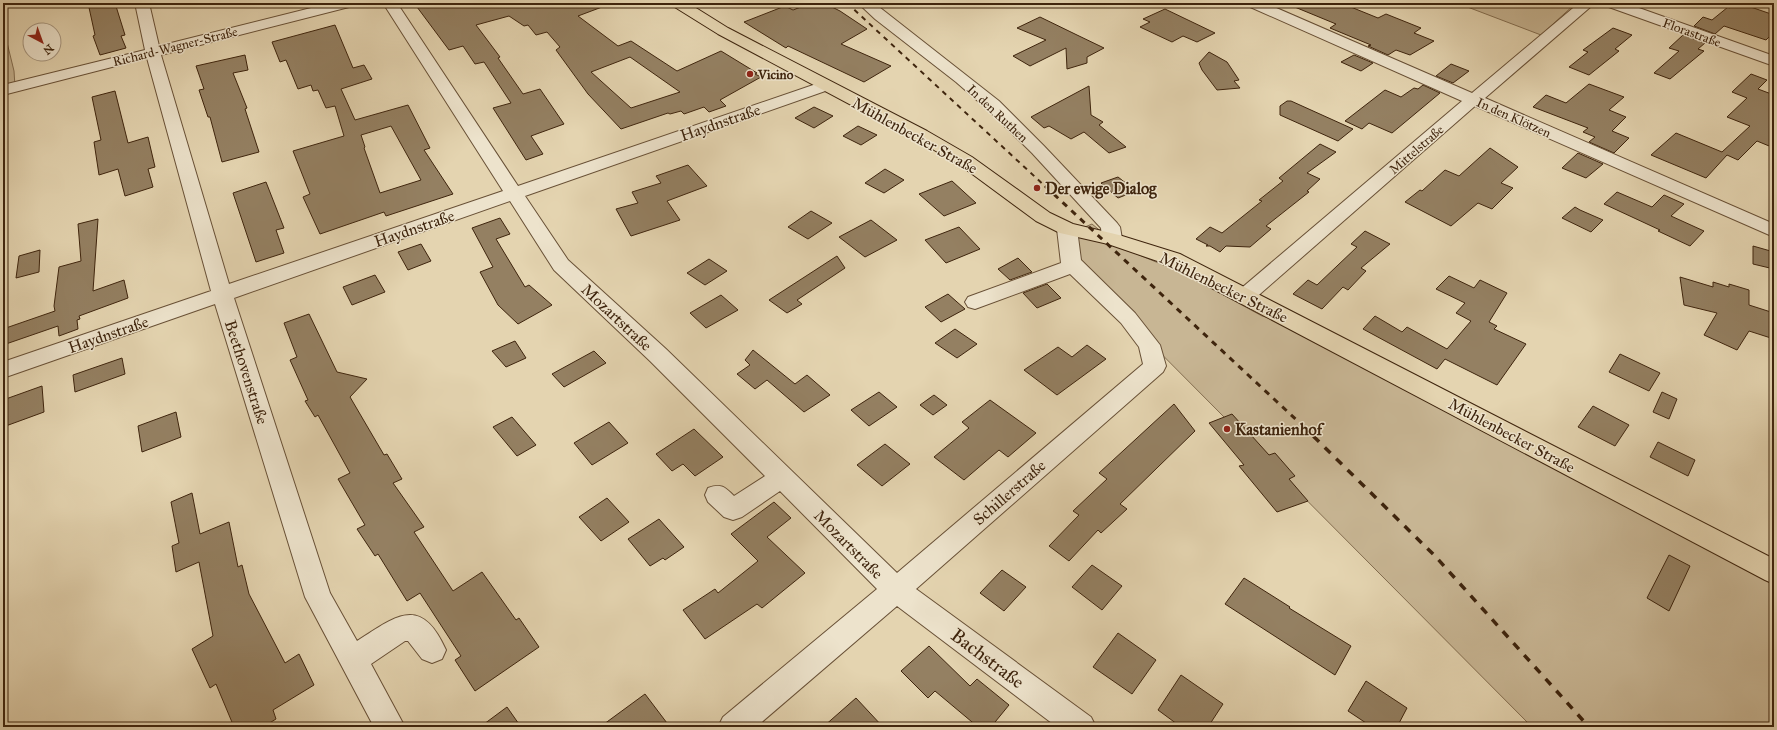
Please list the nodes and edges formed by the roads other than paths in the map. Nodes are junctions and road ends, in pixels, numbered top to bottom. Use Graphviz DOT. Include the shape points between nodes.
graph roads {
  1 [pos="142,3"];
  2 [pos="348,3"];
  3 [pos="390,3"];
  4 [pos="678,3"];
  5 [pos="866,3"];
  6 [pos="1253,3"];
  7 [pos="1588,3"];
  8 [pos="1611,3"];
  9 [pos="152,52"];
  10 [pos="1774,61"];
  11 [pos="825,86"];
  12 [pos="3,90"];
  13 [pos="1474,99"];
  14 [pos="515,193"];
  15 [pos="1067,229"];
  16 [pos="1774,231"];
  17 [pos="1112,239"];
  18 [pos="1074,265"];
  19 [pos="222,294"];
  20 [pos="1245,296"];
  21 [pos="975,302"];
  22 [pos="3,370"];
  23 [pos="782,477"];
  24 [pos="717,495"];
  25 [pos="1774,572"];
  26 [pos="896,590"];
  27 [pos="432,650"];
  28 [pos="353,660"];
  29 [pos="390,727"];
  30 [pos="733,727"];
  31 [pos="1081,727"];
  1 -- 9 [label="street, Beethovenstraße"];
  2 -- 9 [label="street, Richard-Wagner-Straße"];
  3 -- 14 [label="street, Mozartstraße"];
  4 -- 11 [label="main road, Mühlenbecker Straße" via="723,31"];
  5 -- 17 [label="street, In den Ruthen" via="993,105 1110,227"];
  6 -- 13 [label="street, In den Klötzen"];
  7 -- 13 [label="street, Mittelstraße"];
  8 -- 10 [label="street, Florastraße"];
  9 -- 12 [label="street, Richard-Wagner-Straße"];
  9 -- 19 [label="street, Beethovenstraße"];
  11 -- 14 [label="street, Haydnstraße"];
  11 -- 15 [label="main road, Mühlenbecker Straße" via="966,161 1043,217"];
  13 -- 16 [label="street, In den Klötzen"];
  13 -- 20 [label="street, Mittelstraße"];
  14 -- 19 [label="street, Haydnstraße"];
  14 -- 23 [label="street, Mozartstraße" via="561,265 658,355"];
  15 -- 17 [label="main road, Mühlenbecker Straße"];
  15 -- 18 [label="street, Schillerstraße" via="1071,263"];
  17 -- 20 [label="main road, Mühlenbecker Straße" via="1174,259"];
  18 -- 21 [label="street"];
  18 -- 26 [label="street, Schillerstraße" via="1149,345 1155,366"];
  19 -- 22 [label="street, Haydnstraße"];
  19 -- 28 [label="street, Beethovenstraße" via="318,597"];
  20 -- 25 [label="main road, Mühlenbecker Straße"];
  23 -- 24 [label="street" via="733,510"];
  23 -- 26 [label="street, Mozartstraße"];
  26 -- 30 [label="street, Schillerstraße"];
  26 -- 31 [label="street, Bachstraße"];
  27 -- 28 [label="street" via="415,628 401,628"];
  28 -- 29 [label="street, Beethovenstraße"];
}
